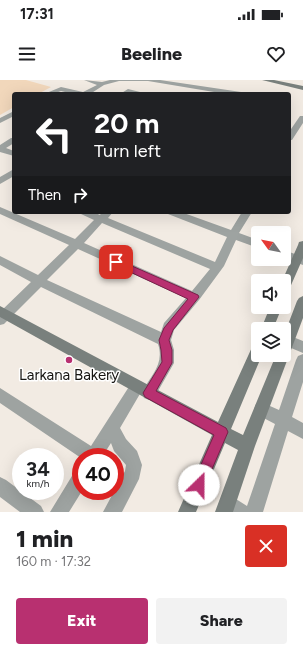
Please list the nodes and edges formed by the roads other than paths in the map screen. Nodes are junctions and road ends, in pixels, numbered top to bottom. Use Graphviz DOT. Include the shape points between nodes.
graph roads {
  1 [pos="87,80"];
  2 [pos="117,80"];
  3 [pos="120,80"];
  4 [pos="146,80"];
  5 [pos="150,80"];
  6 [pos="195,80"];
  7 [pos="265,80"];
  8 [pos="287,80"];
  9 [pos="303,83"];
  10 [pos="102,84"];
  11 [pos="192,88"];
  12 [pos="303,88"];
  13 [pos="53,92"];
  14 [pos="73,92"];
  15 [pos="88,92"];
  16 [pos="210,92"];
  17 [pos="12,114"];
  18 [pos="303,118"];
  19 [pos="0,121"];
  20 [pos="291,135"];
  21 [pos="12,141"];
  22 [pos="0,149"];
  23 [pos="12,153"];
  24 [pos="12,173"];
  25 [pos="2,180"];
  26 [pos="12,182"];
  27 [pos="0,210"];
  28 [pos="94,214"];
  29 [pos="176,214"];
  30 [pos="246,214"];
  31 [pos="105,216"];
  32 [pos="233,235"];
  33 [pos="251,241"];
  34 [pos="76,244"];
  35 [pos="303,245"];
  36 [pos="0,260"];
  37 [pos="300,260"];
  38 [pos="217,267"];
  39 [pos="291,276"];
  40 [pos="39,281"];
  41 [pos="195,297"];
  42 [pos="303,301"];
  43 [pos="2,315"];
  44 [pos="291,333"];
  45 [pos="164,340"];
  46 [pos="303,347"];
  47 [pos="291,348"];
  48 [pos="303,360"];
  49 [pos="252,362"];
  50 [pos="280,362"];
  51 [pos="143,390"];
  52 [pos="0,395"];
  53 [pos="261,409"];
  54 [pos="283,420"];
  55 [pos="112,428"];
  56 [pos="303,431"];
  57 [pos="222,432"];
  58 [pos="247,446"];
  59 [pos="80,448"];
  60 [pos="99,448"];
  61 [pos="0,486"];
  62 [pos="72,491"];
  63 [pos="231,509"];
  64 [pos="35,512"];
  65 [pos="59,512"];
  66 [pos="112,512"];
  67 [pos="187,512"];
  68 [pos="254,512"];
  1 -- 10 [label="street"];
  2 -- 10 [label="street"];
  3 -- 4 [label="street"];
  5 -- 11 [label="street"];
  6 -- 11 [label="street"];
  7 -- 12 [label="street"];
  8 -- 9 [label="street"];
  10 -- 15 [label="street"];
  11 -- 16 [label="street"];
  13 -- 14 [label="street" via="61,89"];
  17 -- 19 [label="street"];
  18 -- 20 [label="street"];
  21 -- 22 [label="street"];
  22 -- 23 [label="street"];
  24 -- 25 [label="street"];
  25 -- 26 [label="street"];
  27 -- 34 [label="street"];
  28 -- 31 [label="street"];
  29 -- 32 [label="street"];
  30 -- 32 [label="street"];
  31 -- 34 [label="street"];
  31 -- 38 [label="street"];
  32 -- 33 [label="street"];
  32 -- 38 [label="street"];
  34 -- 40 [label="street"];
  34 -- 41 [label="street"];
  35 -- 37 [label="street"];
  36 -- 40 [label="street"];
  37 -- 39 [label="street"];
  38 -- 41 [label="street"];
  40 -- 43 [label="street"];
  40 -- 45 [label="street"];
  41 -- 45 [label="street" via="169,328"];
  42 -- 44 [label="street"];
  43 -- 51 [label="street"];
  45 -- 51 [label="street" via="167,363"];
  46 -- 47 [label="street"];
  48 -- 54 [label="street"];
  49 -- 57 [label="street"];
  50 -- 53 [label="street"];
  51 -- 55 [label="street"];
  51 -- 57 [label="street"];
  52 -- 59 [label="street"];
  53 -- 54 [label="street"];
  53 -- 58 [label="street"];
  54 -- 56 [label="street"];
  54 -- 68 [label="street"];
  55 -- 60 [label="street"];
  55 -- 66 [label="street" via="134,465 133,473"];
  57 -- 58 [label="street"];
  57 -- 67 [label="street"];
  58 -- 63 [label="street"];
  61 -- 64 [label="street"];
  62 -- 65 [label="street"];
}
